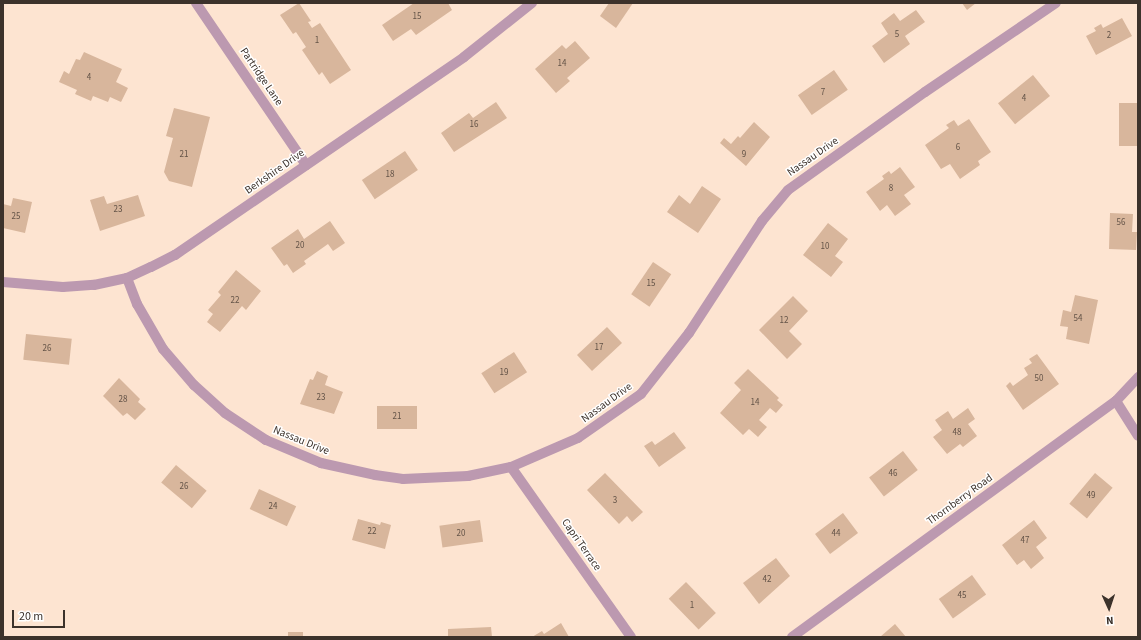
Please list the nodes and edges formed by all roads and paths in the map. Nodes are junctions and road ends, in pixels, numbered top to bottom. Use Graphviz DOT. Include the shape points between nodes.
graph roads {
  1 [pos="196,3"];
  2 [pos="532,3"];
  3 [pos="1056,3"];
  4 [pos="306,165"];
  5 [pos="127,278"];
  6 [pos="3,282"];
  7 [pos="1138,377"];
  8 [pos="1116,401"];
  9 [pos="1138,436"];
  10 [pos="511,467"];
  11 [pos="631,637"];
  12 [pos="792,637"];
  1 -- 4 [label="street, Partridge Lane"];
  2 -- 4 [label="street, Berkshire Drive" via="464,57"];
  3 -- 10 [label="street, Nassau Drive" via="788,190 762,221 689,333 641,394 578,438"];
  4 -- 5 [label="street, Berkshire Drive" via="175,255"];
  5 -- 6 [label="street, Berkshire Drive" via="94,285 63,287"];
  5 -- 10 [label="street, Nassau Drive" via="137,304 163,349 194,385 225,413 266,440 321,463 375,475 403,478 468,476"];
  7 -- 8 [label="street, Thornberry Road"];
  8 -- 9 [label="street"];
  8 -- 12 [label="street, Thornberry Road"];
  10 -- 11 [label="street, Capri Terrace"];
}
